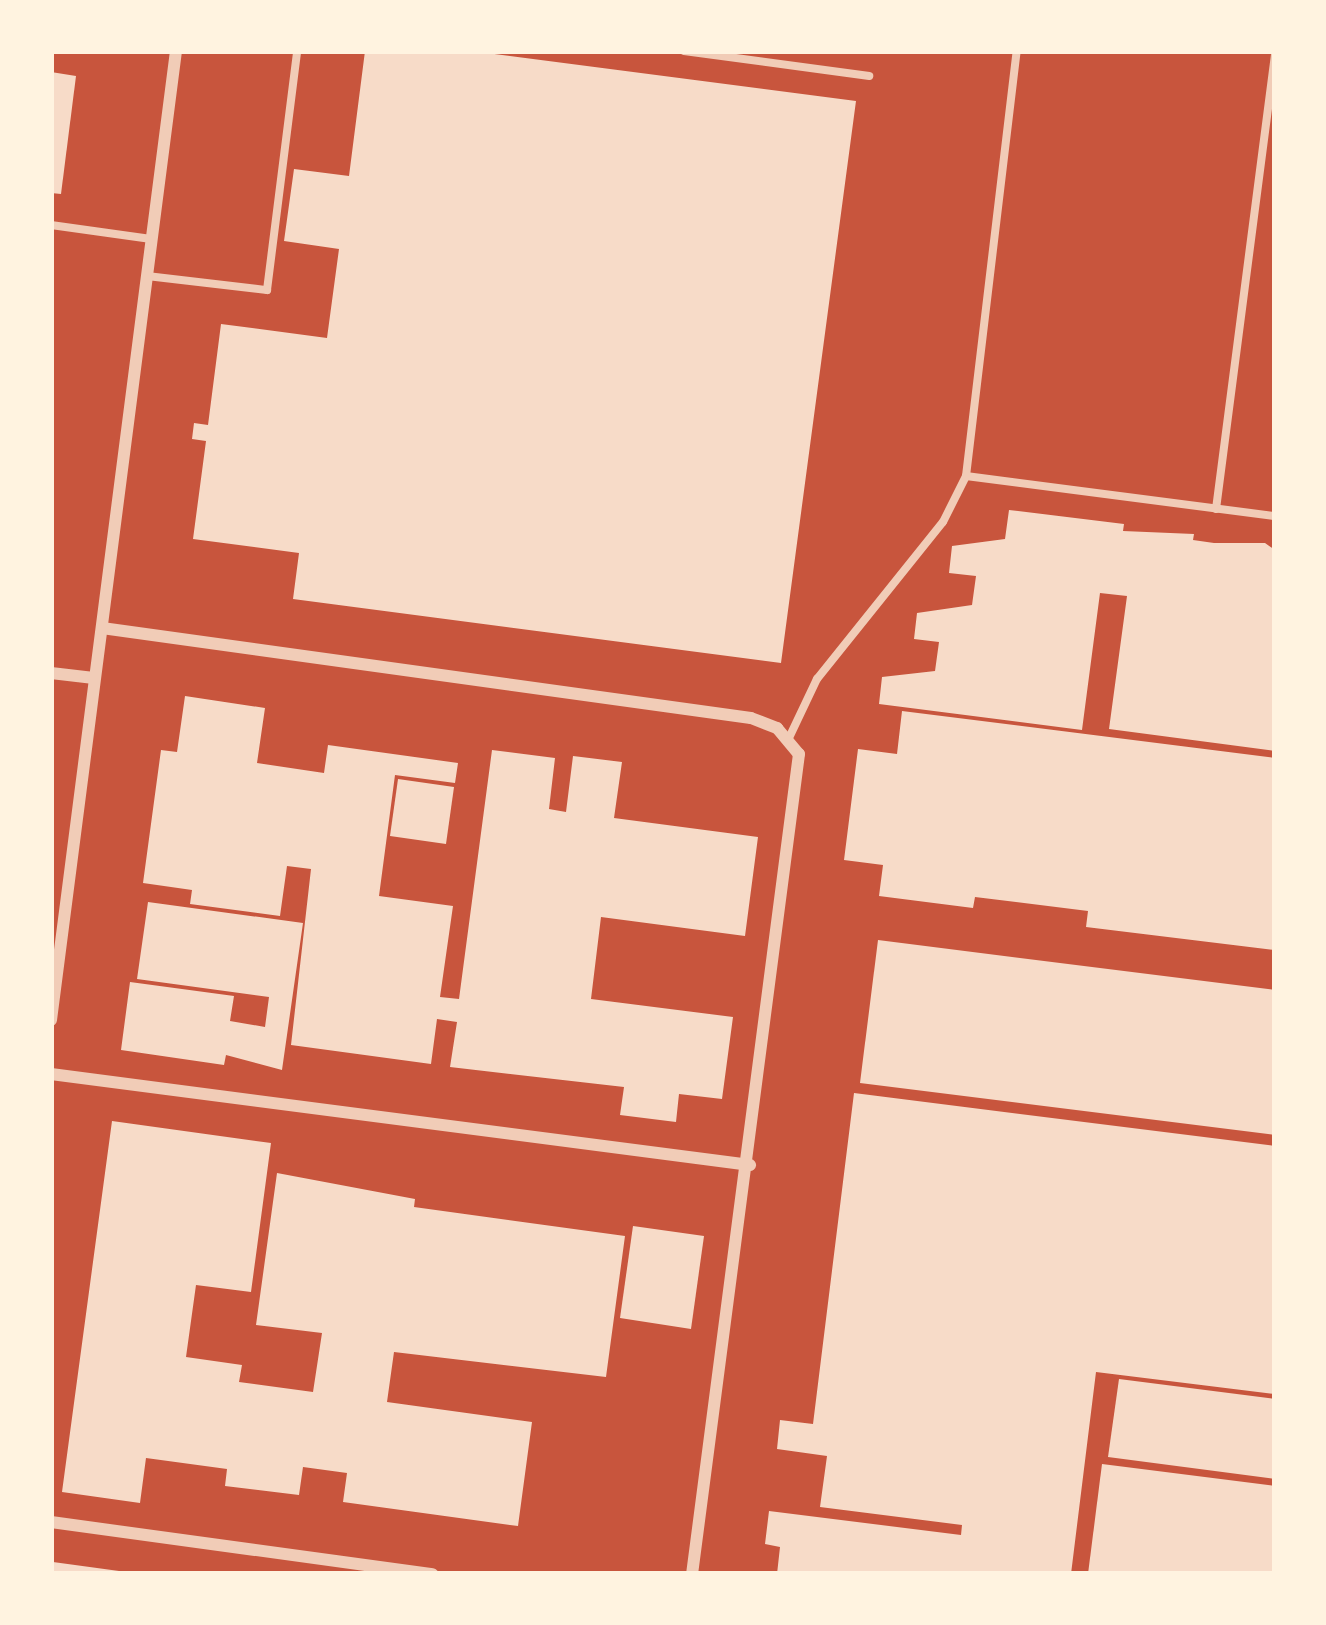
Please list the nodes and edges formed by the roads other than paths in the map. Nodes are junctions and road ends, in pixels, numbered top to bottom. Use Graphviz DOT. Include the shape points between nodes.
graph roads {
  1 [pos="176,51"];
  2 [pos="297,51"];
  3 [pos="684,51"];
  4 [pos="1017,51"];
  5 [pos="1275,52"];
  6 [pos="869,76"];
  7 [pos="51,225"];
  8 [pos="152,239"];
  9 [pos="147,276"];
  10 [pos="966,476"];
  11 [pos="1216,509"];
  12 [pos="1275,516"];
  13 [pos="102,628"];
  14 [pos="51,673"];
  15 [pos="94,678"];
  16 [pos="788,740"];
  17 [pos="51,1020"];
  18 [pos="51,1074"];
  19 [pos="750,1165"];
  20 [pos="51,1522"];
  21 [pos="432,1574"];
  22 [pos="692,1574"];
  1 -- 8 [label="street"];
  2 -- 9 [label="lane" via="268,290"];
  3 -- 6 [label="lane"];
  4 -- 10 [label="lane"];
  5 -- 11 [label="lane"];
  7 -- 8 [label="lane"];
  8 -- 9 [label="street"];
  9 -- 13 [label="street"];
  10 -- 11 [label="lane"];
  10 -- 16 [label="lane" via="944,522 817,679"];
  11 -- 12 [label="lane"];
  13 -- 15 [label="street"];
  13 -- 16 [label="street" via="751,718"];
  14 -- 15 [label="street"];
  15 -- 17 [label="street"];
  16 -- 19 [label="street" via="802,778"];
  18 -- 19 [label="street"];
  19 -- 22 [label="street"];
  20 -- 21 [label="street"];
}
